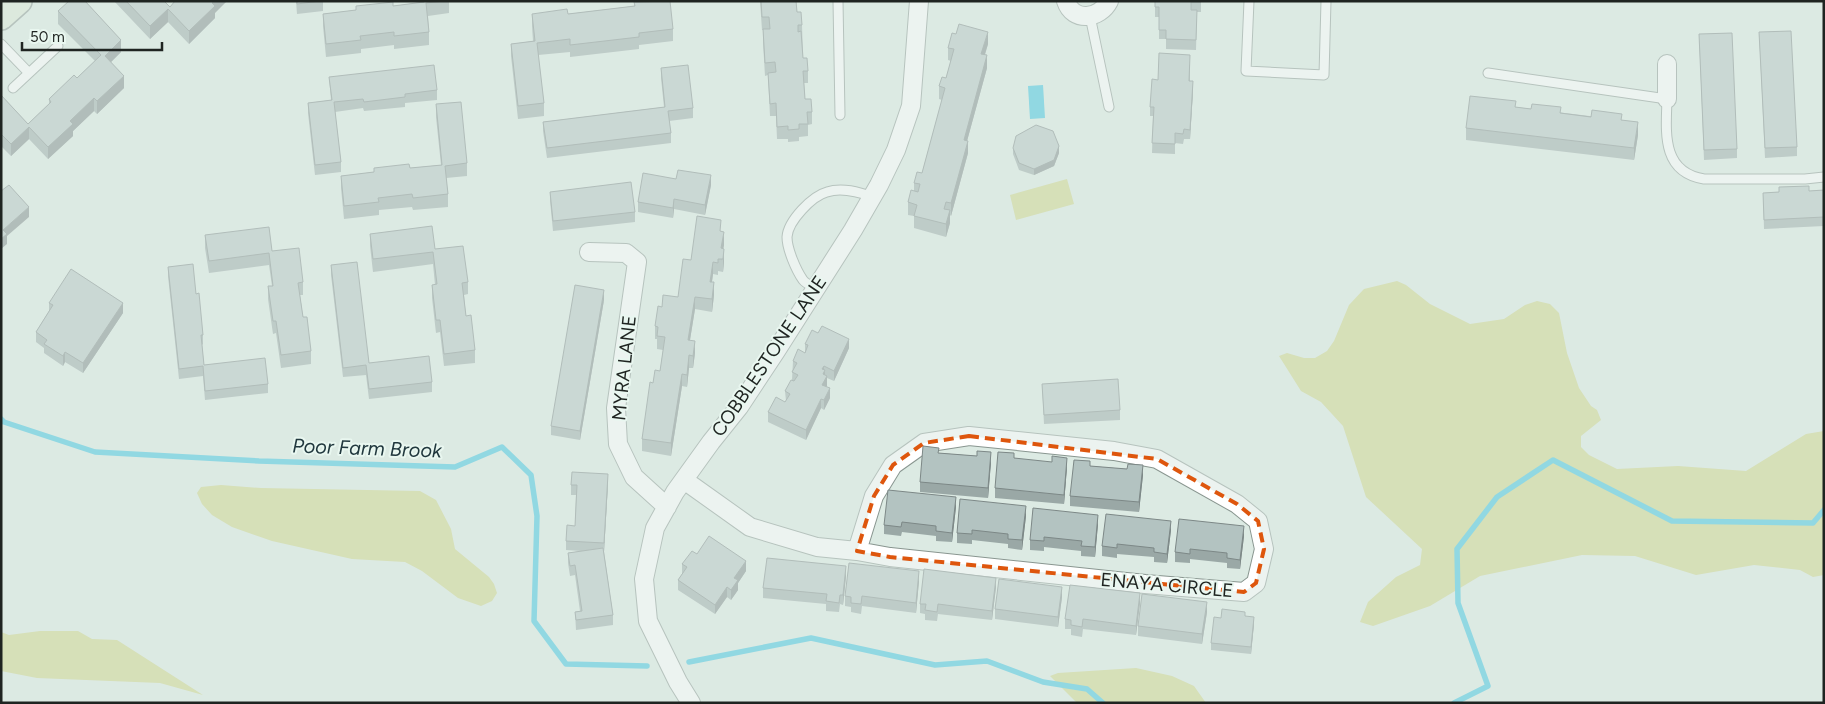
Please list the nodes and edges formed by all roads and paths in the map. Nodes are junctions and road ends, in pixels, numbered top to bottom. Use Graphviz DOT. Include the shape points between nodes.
graph roads {
  1 [pos="19,1"];
  2 [pos="838,1"];
  3 [pos="919,1"];
  4 [pos="1066,1"];
  5 [pos="1109,1"];
  6 [pos="1249,1"];
  7 [pos="1326,1"];
  8 [pos="1090,16"];
  9 [pos="1,17"];
  10 [pos="1,44"];
  11 [pos="58,46"];
  12 [pos="1667,64"];
  13 [pos="29,73"];
  14 [pos="1488,73"];
  15 [pos="13,88"];
  16 [pos="1667,99"];
  17 [pos="1108,107"];
  18 [pos="840,115"];
  19 [pos="1824,177"];
  20 [pos="873,197"];
  21 [pos="589,252"];
  22 [pos="816,288"];
  23 [pos="684,480"];
  24 [pos="667,507"];
  25 [pos="857,551"];
  26 [pos="691,703"];
  1 -- 9 [label="main road"];
  2 -- 18 [label="lane"];
  3 -- 20 [label="street, COBBLESTONE LANE" via="911,106 896,150"];
  4 -- 8 [label="street" via="1074,13"];
  5 -- 8 [label="street" via="1100,13"];
  6 -- 7 [label="lane" via="1246,71 1324,75"];
  8 -- 17 [label="lane"];
  10 -- 13 [label="lane"];
  11 -- 13 [label="lane"];
  12 -- 16 [label="street"];
  13 -- 15 [label="lane"];
  14 -- 16 [label="lane"];
  16 -- 19 [label="lane" via="1667,136 1671,154 1680,168 1692,176 1704,179"];
  20 -- 22 [label="street, COBBLESTONE LANE"];
  20 -- 22 [label="lane" via="853,190 827,192 799,211 787,235 790,252 804,282"];
  21 -- 24 [label="street, MYRA LANE" via="626,253 636,262 616,408 618,444 634,477"];
  22 -- 23 [label="street, COBBLESTONE LANE" via="739,407"];
  23 -- 24 [label="street, COBBLESTONE LANE"];
  23 -- 25 [label="street, ENAYA CIRCLE" via="750,527 817,547"];
  24 -- 26 [label="street, COBBLESTONE LANE" via="655,528 644,578 648,621"];
  25 -- 25 [label="street, ENAYA CIRCLE" via="1144,584 1244,592 1256,583 1264,549 1258,521 1237,504 1158,459 1114,451 969,436 924,443 893,465 874,496"];
}
